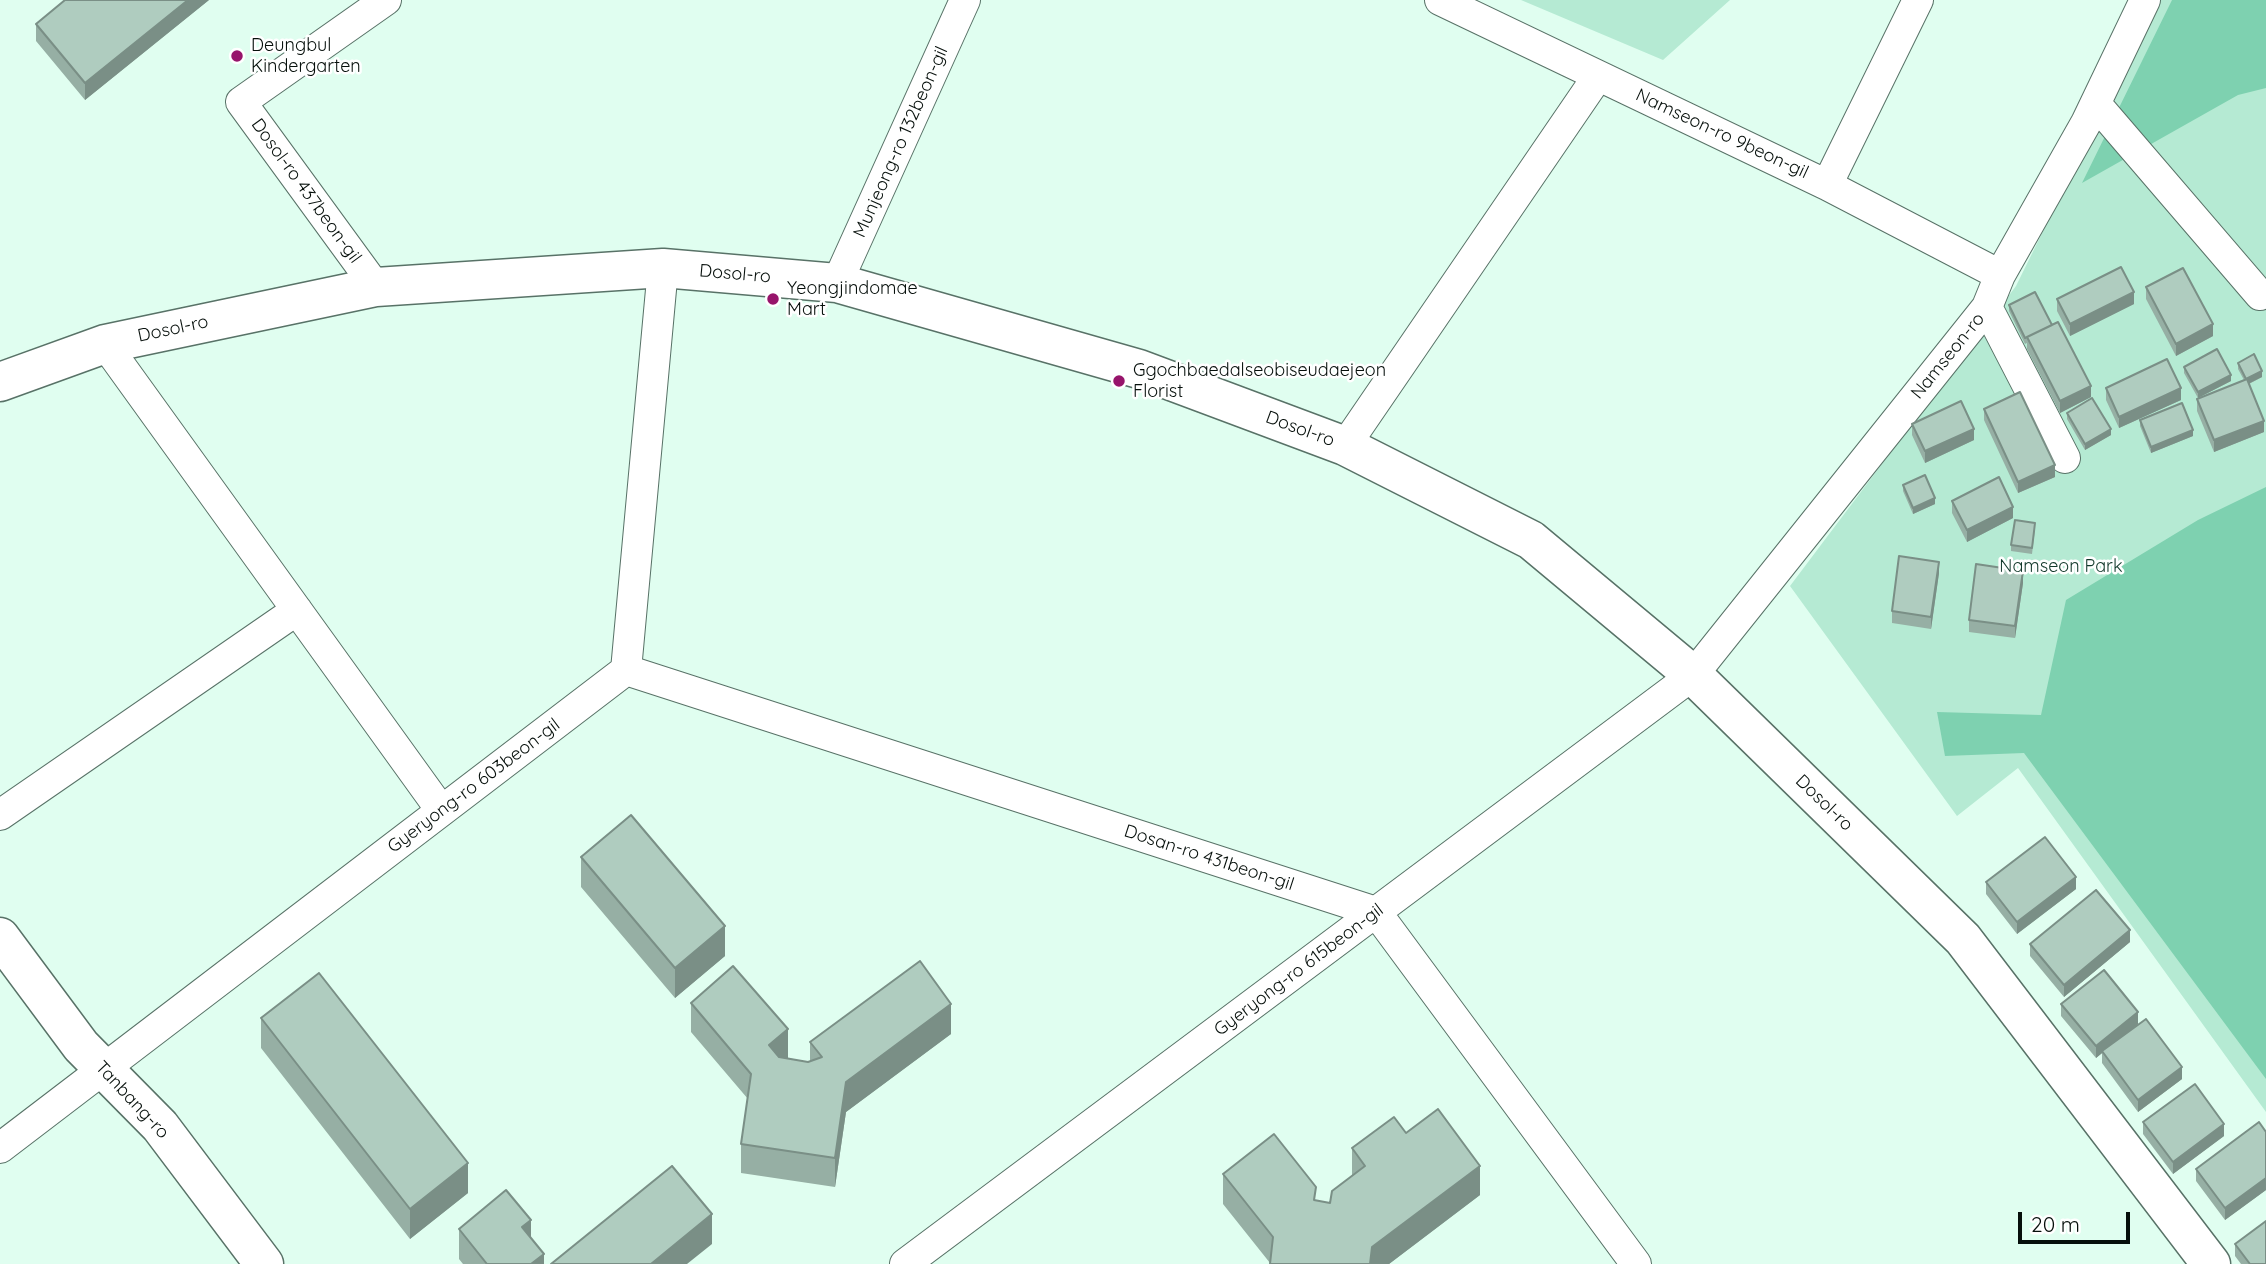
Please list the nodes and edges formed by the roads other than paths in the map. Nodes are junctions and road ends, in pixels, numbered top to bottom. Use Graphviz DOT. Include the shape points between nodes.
graph roads {
  1 [pos="386,0"];
  2 [pos="965,0"];
  3 [pos="1440,0"];
  4 [pos="1918,0"];
  5 [pos="2145,0"];
  6 [pos="1598,76"];
  7 [pos="2096,104"];
  8 [pos="1827,184"];
  9 [pos="663,268"];
  10 [pos="2000,275"];
  11 [pos="836,283"];
  12 [pos="376,287"];
  13 [pos="2260,295"];
  14 [pos="1987,307"];
  15 [pos="105,344"];
  16 [pos="0,382"];
  17 [pos="1345,446"];
  18 [pos="2065,458"];
  19 [pos="297,610"];
  20 [pos="626,670"];
  21 [pos="1693,675"];
  22 [pos="442,810"];
  23 [pos="0,816"];
  24 [pos="1376,912"];
  25 [pos="0,937"];
  26 [pos="104,1069"];
  27 [pos="0,1148"];
  28 [pos="2198,1259"];
  29 [pos="264,1264"];
  30 [pos="905,1264"];
  31 [pos="1636,1264"];
  1 -- 12 [label="street, Dosol-ro 437beon-gil" via="241,102"];
  2 -- 11 [label="street, Munjeong-ro 132beon-gil"];
  3 -- 6 [label="street, Namseon-ro 9beon-gil"];
  4 -- 8 [label="street"];
  5 -- 7 [label="street, Namseon-ro"];
  6 -- 8 [label="street, Namseon-ro 9beon-gil"];
  6 -- 17 [label="street, Dosol-ro"];
  7 -- 10 [label="street, Namseon-ro"];
  7 -- 13 [label="street"];
  8 -- 10 [label="street, Namseon-ro 9beon-gil"];
  9 -- 11 [label="street, Dosol-ro"];
  9 -- 12 [label="street, Dosol-ro"];
  9 -- 20 [label="street"];
  10 -- 14 [label="street, Namseon-ro"];
  11 -- 17 [label="street, Dosol-ro" via="1139,369"];
  12 -- 15 [label="street, Dosol-ro"];
  14 -- 18 [label="street"];
  14 -- 21 [label="street, Namseon-ro"];
  15 -- 16 [label="street, Dosol-ro"];
  15 -- 19 [label="street"];
  17 -- 21 [label="street, Dosol-ro" via="1531,540"];
  19 -- 22 [label="street"];
  19 -- 23 [label="street"];
  20 -- 22 [label="street, Gyeryong-ro 603beon-gil"];
  20 -- 24 [label="street, Dosan-ro 431beon-gil"];
  21 -- 24 [label="street, Gyeryong-ro 615beon-gil"];
  21 -- 28 [label="street, Dosol-ro" via="1963,939"];
  22 -- 26 [label="street, Gyeryong-ro 603beon-gil"];
  24 -- 30 [label="street, Gyeryong-ro 615beon-gil"];
  24 -- 31 [label="street"];
  25 -- 26 [label="street, Tanbang-ro" via="81,1046"];
  26 -- 27 [label="street, Gyeryong-ro 603beon-gil"];
  26 -- 29 [label="street, Tanbang-ro" via="160,1126"];
}
